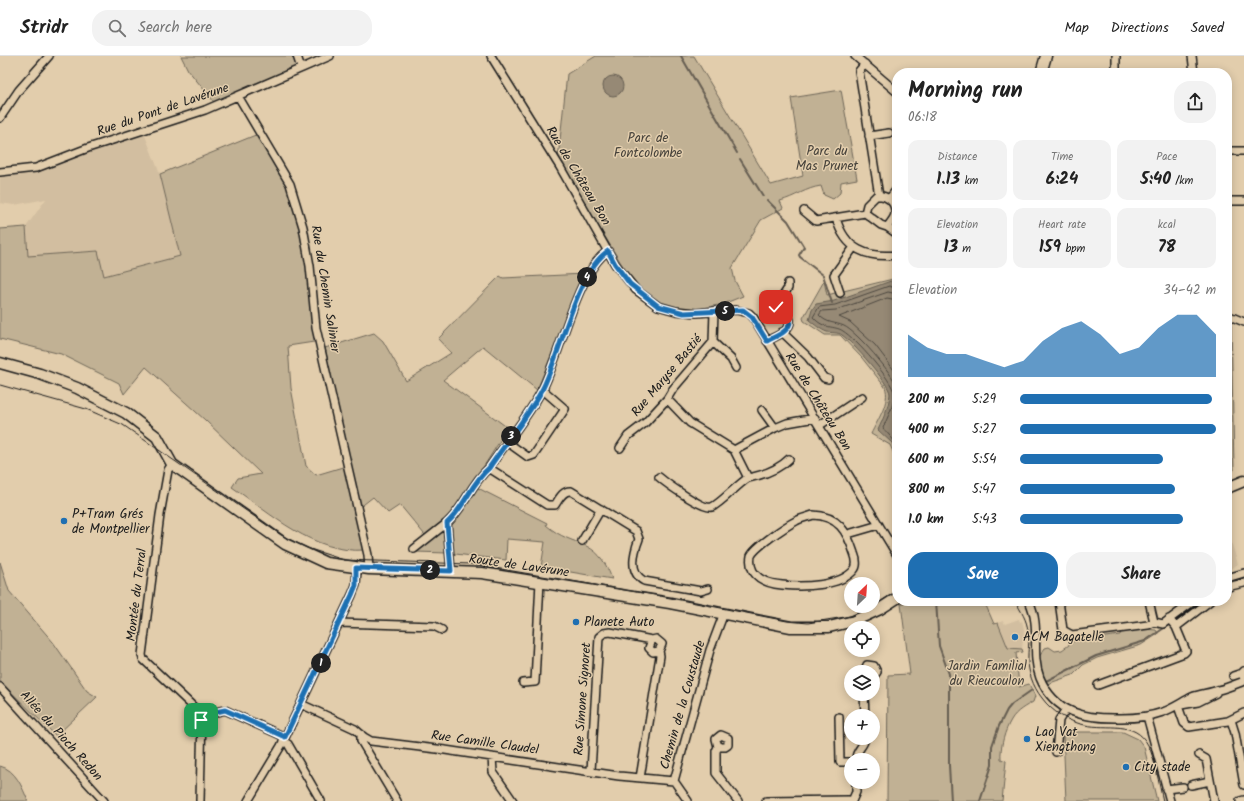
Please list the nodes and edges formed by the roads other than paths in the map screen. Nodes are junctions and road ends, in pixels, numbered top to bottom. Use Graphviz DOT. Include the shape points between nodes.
graph roads {
  1 [pos="49,56"];
  2 [pos="297,56"];
  3 [pos="330,56"];
  4 [pos="491,56"];
  5 [pos="856,56"];
  6 [pos="1046,56"];
  7 [pos="1116,56"];
  8 [pos="1192,56"];
  9 [pos="865,64"];
  10 [pos="301,68"];
  11 [pos="1042,68"];
  12 [pos="1116,68"];
  13 [pos="1193,68"];
  14 [pos="892,88"];
  15 [pos="238,96"];
  16 [pos="0,118"];
  17 [pos="889,133"];
  18 [pos="869,136"];
  19 [pos="1232,151"];
  20 [pos="1244,151"];
  21 [pos="0,172"];
  22 [pos="892,195"];
  23 [pos="878,196"];
  24 [pos="889,199"];
  25 [pos="1232,201"];
  26 [pos="1244,201"];
  27 [pos="892,203"];
  28 [pos="804,211"];
  29 [pos="865,213"];
  30 [pos="836,218"];
  31 [pos="892,219"];
  32 [pos="887,227"];
  33 [pos="892,230"];
  34 [pos="854,247"];
  35 [pos="608,251"];
  36 [pos="892,255"];
  37 [pos="788,283"];
  38 [pos="840,293"];
  39 [pos="714,311"];
  40 [pos="1232,317"];
  41 [pos="1244,322"];
  42 [pos="782,332"];
  43 [pos="767,341"];
  44 [pos="713,342"];
  45 [pos="0,363"];
  46 [pos="736,368"];
  47 [pos="828,379"];
  48 [pos="542,389"];
  49 [pos="862,397"];
  50 [pos="667,399"];
  51 [pos="762,410"];
  52 [pos="815,418"];
  53 [pos="820,425"];
  54 [pos="775,428"];
  55 [pos="507,442"];
  56 [pos="620,448"];
  57 [pos="734,450"];
  58 [pos="789,459"];
  59 [pos="172,464"];
  60 [pos="489,468"];
  61 [pos="658,476"];
  62 [pos="748,478"];
  63 [pos="1244,481"];
  64 [pos="1232,486"];
  65 [pos="1244,491"];
  66 [pos="1232,493"];
  67 [pos="601,509"];
  68 [pos="447,523"];
  69 [pos="879,525"];
  70 [pos="848,534"];
  71 [pos="582,541"];
  72 [pos="892,547"];
  73 [pos="414,549"];
  74 [pos="356,568"];
  75 [pos="369,569"];
  76 [pos="451,571"];
  77 [pos="1244,574"];
  78 [pos="1232,577"];
  79 [pos="540,581"];
  80 [pos="1244,583"];
  81 [pos="1232,586"];
  82 [pos="708,589"];
  83 [pos="892,601"];
  84 [pos="1031,606"];
  85 [pos="1060,606"];
  86 [pos="1150,606"];
  87 [pos="1189,606"];
  88 [pos="1201,606"];
  89 [pos="724,613"];
  90 [pos="1154,622"];
  91 [pos="339,623"];
  92 [pos="1172,623"];
  93 [pos="442,630"];
  94 [pos="1233,676"];
  95 [pos="1243,676"];
  96 [pos="523,683"];
  97 [pos="1098,685"];
  98 [pos="0,688"];
  99 [pos="301,704"];
  100 [pos="1180,705"];
  101 [pos="1066,709"];
  102 [pos="1244,713"];
  103 [pos="202,715"];
  104 [pos="1147,716"];
  105 [pos="839,717"];
  106 [pos="1231,720"];
  107 [pos="361,734"];
  108 [pos="284,739"];
  109 [pos="718,747"];
  110 [pos="1056,752"];
  111 [pos="1199,755"];
  112 [pos="492,757"];
  113 [pos="844,762"];
  114 [pos="590,770"];
  115 [pos="640,778"];
  116 [pos="674,781"];
  117 [pos="1210,781"];
  118 [pos="1191,785"];
  119 [pos="1244,785"];
  120 [pos="1182,787"];
  121 [pos="856,789"];
  122 [pos="1166,789"];
  123 [pos="1244,800"];
  124 [pos="104,801"];
  125 [pos="200,801"];
  126 [pos="248,801"];
  127 [pos="321,801"];
  128 [pos="397,801"];
  129 [pos="513,801"];
  130 [pos="688,801"];
  131 [pos="738,801"];
  132 [pos="766,801"];
  133 [pos="852,801"];
  134 [pos="1170,801"];
  135 [pos="1214,801"];
  136 [pos="1240,801"];
  1 -- 16 [label="street" via="19,90"];
  2 -- 10 [label="street"];
  3 -- 10 [label="street, Rue du Pont de Lavérune"];
  4 -- 35 [label="street, Rue de Château Bon" via="560,167"];
  5 -- 9 [label="street"];
  6 -- 11 [label="main road"];
  7 -- 12 [label="street"];
  8 -- 13 [label="street"];
  9 -- 14 [label="street"];
  9 -- 18 [label="street" via="859,71"];
  10 -- 15 [label="street, Rue du Pont de Lavérune"];
  15 -- 21 [label="street, Rue du Pont de Lavérune" via="205,110 88,148 36,168"];
  15 -- 75 [label="street, Rue du Chemin Salinier" via="290,184 296,200 312,276 316,328 368,555"];
  17 -- 18 [label="street"];
  18 -- 23 [label="street"];
  19 -- 20 [label="street"];
  22 -- 24 [label="street"];
  23 -- 24 [label="street"];
  23 -- 29 [label="street" via="867,205"];
  24 -- 27 [label="street"];
  25 -- 26 [label="street"];
  28 -- 30 [label="street" via="816,221"];
  29 -- 30 [label="street"];
  29 -- 32 [label="street"];
  30 -- 34 [label="street" via="840,230"];
  31 -- 32 [label="street"];
  32 -- 33 [label="street"];
  34 -- 36 [label="street" via="870,255"];
  34 -- 38 [label="street" via="834,275"];
  35 -- 39 [label="street, Rue de Château Bon" via="630,284 658,306 684,313"];
  35 -- 48 [label="street" via="590,270"];
  37 -- 42 [label="street" via="788,288 776,307 790,320 788,328"];
  39 -- 43 [label="street, Rue de Château Bon" via="736,310 749,313"];
  39 -- 44 [label="street, Rue Maryse Bastié"];
  40 -- 41 [label="street"];
  42 -- 43 [label="street"];
  42 -- 47 [label="street" via="808,357 824,378"];
  43 -- 52 [label="street, Rue de Château Bon"];
  44 -- 46 [label="street" via="731,359"];
  44 -- 50 [label="street, Rue Maryse Bastié" via="673,388"];
  45 -- 59 [label="main road, Route de Lavérune" via="66,383 126,412 157,437"];
  48 -- 55 [label="street"];
  48 -- 55 [label="street" via="565,409 534,455 528,457"];
  49 -- 53 [label="street"];
  50 -- 56 [label="street, Rue Maryse Bastié" via="628,436"];
  50 -- 57 [label="street" via="690,423"];
  51 -- 54 [label="street"];
  52 -- 53 [label="street, Rue de Château Bon"];
  52 -- 54 [label="street"];
  53 -- 69 [label="street, Rue de Château Bon"];
  54 -- 57 [label="street"];
  55 -- 60 [label="street"];
  57 -- 62 [label="street"];
  58 -- 62 [label="street" via="781,467"];
  59 -- 74 [label="main road, Route de Lavérune" via="285,544 320,562"];
  59 -- 103 [label="street, Montée du Terral" via="168,470 160,515 142,655"];
  60 -- 67 [label="street" via="547,505 555,505 563,493 568,491"];
  60 -- 68 [label="street" via="482,474 458,512"];
  61 -- 62 [label="street" via="666,484 708,507 713,506"];
  63 -- 64 [label="main road"];
  65 -- 66 [label="main road"];
  67 -- 71 [label="street"];
  67 -- 82 [label="street" via="636,530 639,535 633,556 641,579 701,591"];
  68 -- 73 [label="street"];
  68 -- 76 [label="street"];
  69 -- 70 [label="street"];
  69 -- 72 [label="street, Rue de Château Bon"];
  70 -- 70 [label="street" via="834,520 824,515 813,515 796,521 756,550 750,559 752,569 762,580 778,585 798,587 830,582 850,574 857,564"];
  74 -- 75 [label="main road, Route de Lavérune"];
  74 -- 91 [label="street" via="355,588"];
  75 -- 76 [label="main road, Route de Lavérune"];
  76 -- 79 [label="main road, Route de Lavérune" via="482,572"];
  77 -- 78 [label="street"];
  79 -- 89 [label="main road, Route de Lavérune"];
  79 -- 96 [label="street" via="535,682"];
  80 -- 81 [label="street"];
  83 -- 89 [label="main road, Route de Lavérune" via="854,621 830,627 791,627"];
  84 -- 101 [label="street" via="1037,626 1038,672 1047,691"];
  85 -- 90 [label="street" via="1063,630 1072,635 1148,625"];
  86 -- 90 [label="street"];
  87 -- 92 [label="street"];
  88 -- 92 [label="street"];
  89 -- 116 [label="street, Chemin de la Coustaude" via="710,650"];
  90 -- 92 [label="street"];
  91 -- 93 [label="street" via="434,626"];
  91 -- 99 [label="street"];
  92 -- 97 [label="street" via="1186,651 1184,653"];
  94 -- 95 [label="street"];
  95 -- 100 [label="street" via="1219,690 1192,697"];
  98 -- 124 [label="street, Allée du Pioch Redon"];
  99 -- 107 [label="street, Rue Camille Claudel"];
  99 -- 108 [label="street"];
  100 -- 104 [label="street"];
  100 -- 106 [label="street" via="1186,726"];
  101 -- 104 [label="street" via="1084,717 1095,718"];
  101 -- 110 [label="street" via="1059,720"];
  102 -- 106 [label="street"];
  103 -- 108 [label="street" via="225,710"];
  103 -- 125 [label="street"];
  104 -- 122 [label="street"];
  105 -- 113 [label="street" via="840,762"];
  106 -- 119 [label="street"];
  107 -- 112 [label="street, Rue Camille Claudel" via="372,741"];
  107 -- 128 [label="street" via="360,741"];
  108 -- 126 [label="street"];
  108 -- 127 [label="street"];
  109 -- 131 [label="street" via="716,773"];
  111 -- 117 [label="street" via="1206,759"];
  112 -- 114 [label="street, Rue Camille Claudel"];
  112 -- 129 [label="street" via="494,772"];
  114 -- 115 [label="street, Rue Camille Claudel"];
  114 -- 115 [label="street, Rue Simone Signoret" via="599,637 610,632 652,640 649,648 653,652 659,651"];
  115 -- 116 [label="street, Rue Camille Claudel"];
  116 -- 130 [label="street, Chemin de la Coustaude"];
  117 -- 118 [label="street"];
  117 -- 135 [label="street"];
  120 -- 122 [label="street"];
  121 -- 133 [label="street"];
  122 -- 134 [label="street"];
  123 -- 136 [label="street"];
  132 -- 133 [label="street"];
}
